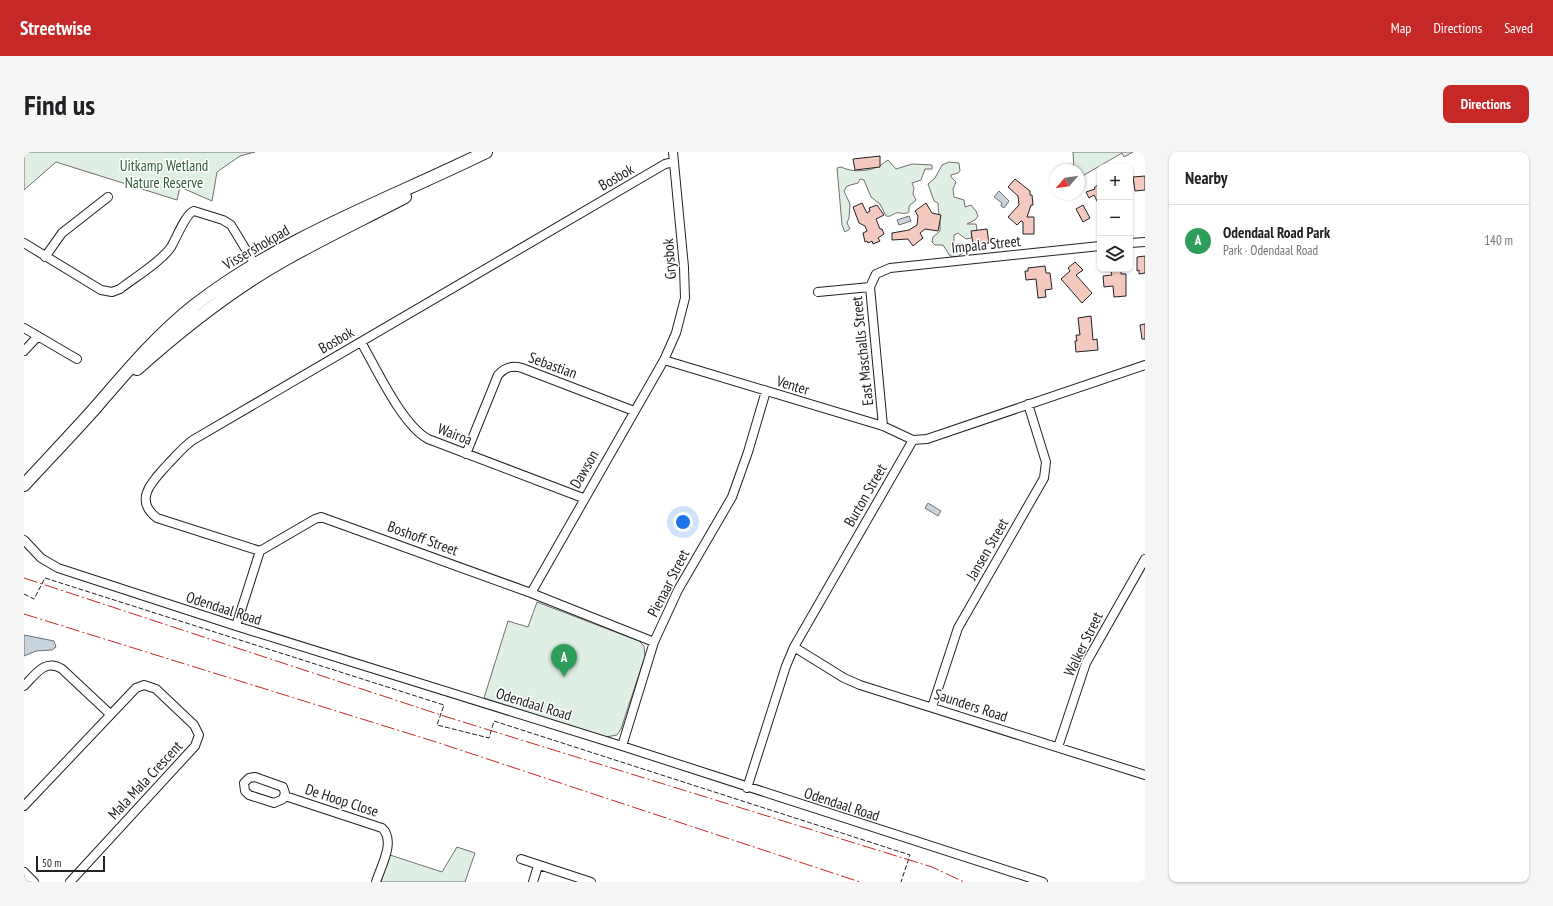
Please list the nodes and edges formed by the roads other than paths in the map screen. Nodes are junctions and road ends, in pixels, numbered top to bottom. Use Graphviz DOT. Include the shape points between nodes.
graph roads {
  1 [pos="486,152"];
  2 [pos="673,152"];
  3 [pos="674,162"];
  4 [pos="108,197"];
  5 [pos="1145,242"];
  6 [pos="24,243"];
  7 [pos="1133,243"];
  8 [pos="1097,246"];
  9 [pos="45,256"];
  10 [pos="258,270"];
  11 [pos="876,274"];
  12 [pos="870,287"];
  13 [pos="818,292"];
  14 [pos="24,328"];
  15 [pos="38,336"];
  16 [pos="361,342"];
  17 [pos="24,351"];
  18 [pos="77,359"];
  19 [pos="664,360"];
  20 [pos="1145,365"];
  21 [pos="766,391"];
  22 [pos="1028,404"];
  23 [pos="634,411"];
  24 [pos="883,426"];
  25 [pos="913,440"];
  26 [pos="466,454"];
  27 [pos="24,484"];
  28 [pos="583,498"];
  29 [pos="24,540"];
  30 [pos="260,551"];
  31 [pos="1145,559"];
  32 [pos="531,593"];
  33 [pos="236,626"];
  34 [pos="654,642"];
  35 [pos="794,647"];
  36 [pos="25,683"];
  37 [pos="932,707"];
  38 [pos="110,714"];
  39 [pos="622,746"];
  40 [pos="1058,747"];
  41 [pos="1145,776"];
  42 [pos="747,788"];
  43 [pos="285,796"];
  44 [pos="24,806"];
  45 [pos="520,859"];
  46 [pos="538,866"];
  47 [pos="24,872"];
  48 [pos="34,882"];
  49 [pos="70,882"];
  50 [pos="376,882"];
  51 [pos="533,882"];
  52 [pos="591,882"];
  53 [pos="1043,882"];
  1 -- 10 [label="main road, Vissershokpad" via="294,242"];
  2 -- 3 [label="street, Grysbok"];
  3 -- 16 [label="street, Bosbok" via="665,164"];
  3 -- 19 [label="street, Grysbok" via="685,298 676,333"];
  4 -- 9 [label="street" via="62,233"];
  5 -- 7 [label="street"];
  6 -- 9 [label="street"];
  8 -- 11 [label="street, Impala Street" via="890,268"];
  9 -- 10 [label="street" via="101,290 112,292 120,289 166,253 188,214 194,211 229,223"];
  10 -- 27 [label="main road, Vissershokpad" via="213,292 167,329"];
  11 -- 12 [label="street, East Maschalls Street"];
  12 -- 13 [label="street"];
  12 -- 24 [label="street, East Maschalls Street"];
  14 -- 15 [label="street"];
  15 -- 17 [label="street"];
  15 -- 18 [label="street"];
  16 -- 26 [label="street, Wairoa" via="413,429 428,439"];
  16 -- 30 [label="street, Bosbok" via="193,440 148,488 146,503 150,512 157,518"];
  19 -- 21 [label="street, Venter"];
  19 -- 23 [label="street, Dawson"];
  20 -- 22 [label="street"];
  21 -- 24 [label="street, Venter"];
  21 -- 34 [label="street, Pienaar Street" via="732,497 678,590"];
  22 -- 25 [label="street" via="927,439"];
  22 -- 37 [label="street, Jansen Street" via="1046,462 1044,478 958,628"];
  23 -- 26 [label="street, Sebastian" via="512,366 498,375"];
  23 -- 28 [label="street, Dawson"];
  24 -- 25 [label="street, Venter"];
  25 -- 35 [label="street, Burton Street"];
  26 -- 28 [label="street, Wairoa"];
  28 -- 32 [label="street, Dawson"];
  29 -- 33 [label="street, Odendaal Road" via="41,558 58,568"];
  30 -- 32 [label="street, Boshoff Street" via="315,519 328,518"];
  30 -- 33 [label="street"];
  31 -- 40 [label="street, Walker Street" via="1086,663"];
  32 -- 34 [label="street, Boshoff Street"];
  33 -- 39 [label="street, Odendaal Road"];
  34 -- 39 [label="street, Pienaar Street"];
  35 -- 37 [label="street, Saunders Road" via="860,685"];
  35 -- 42 [label="street, Burton Street"];
  36 -- 38 [label="street" via="41,668 55,666 62,669"];
  37 -- 40 [label="street, Saunders Road"];
  38 -- 44 [label="street, Mala Mala Crescent"];
  38 -- 49 [label="street, Mala Mala Crescent" via="133,690 140,686 148,686 156,689 194,725 199,739"];
  39 -- 42 [label="street, Odendaal Road"];
  40 -- 41 [label="street, Saunders Road"];
  42 -- 53 [label="street, Odendaal Road"];
  43 -- 43 [label="street" via="281,802 274,803 249,796 244,783 255,777 280,784"];
  43 -- 50 [label="street, De Hoop Close" via="379,826 384,830 388,836 388,844"];
  45 -- 46 [label="street"];
  46 -- 51 [label="street"];
  46 -- 52 [label="street"];
  47 -- 48 [label="street"];
}
